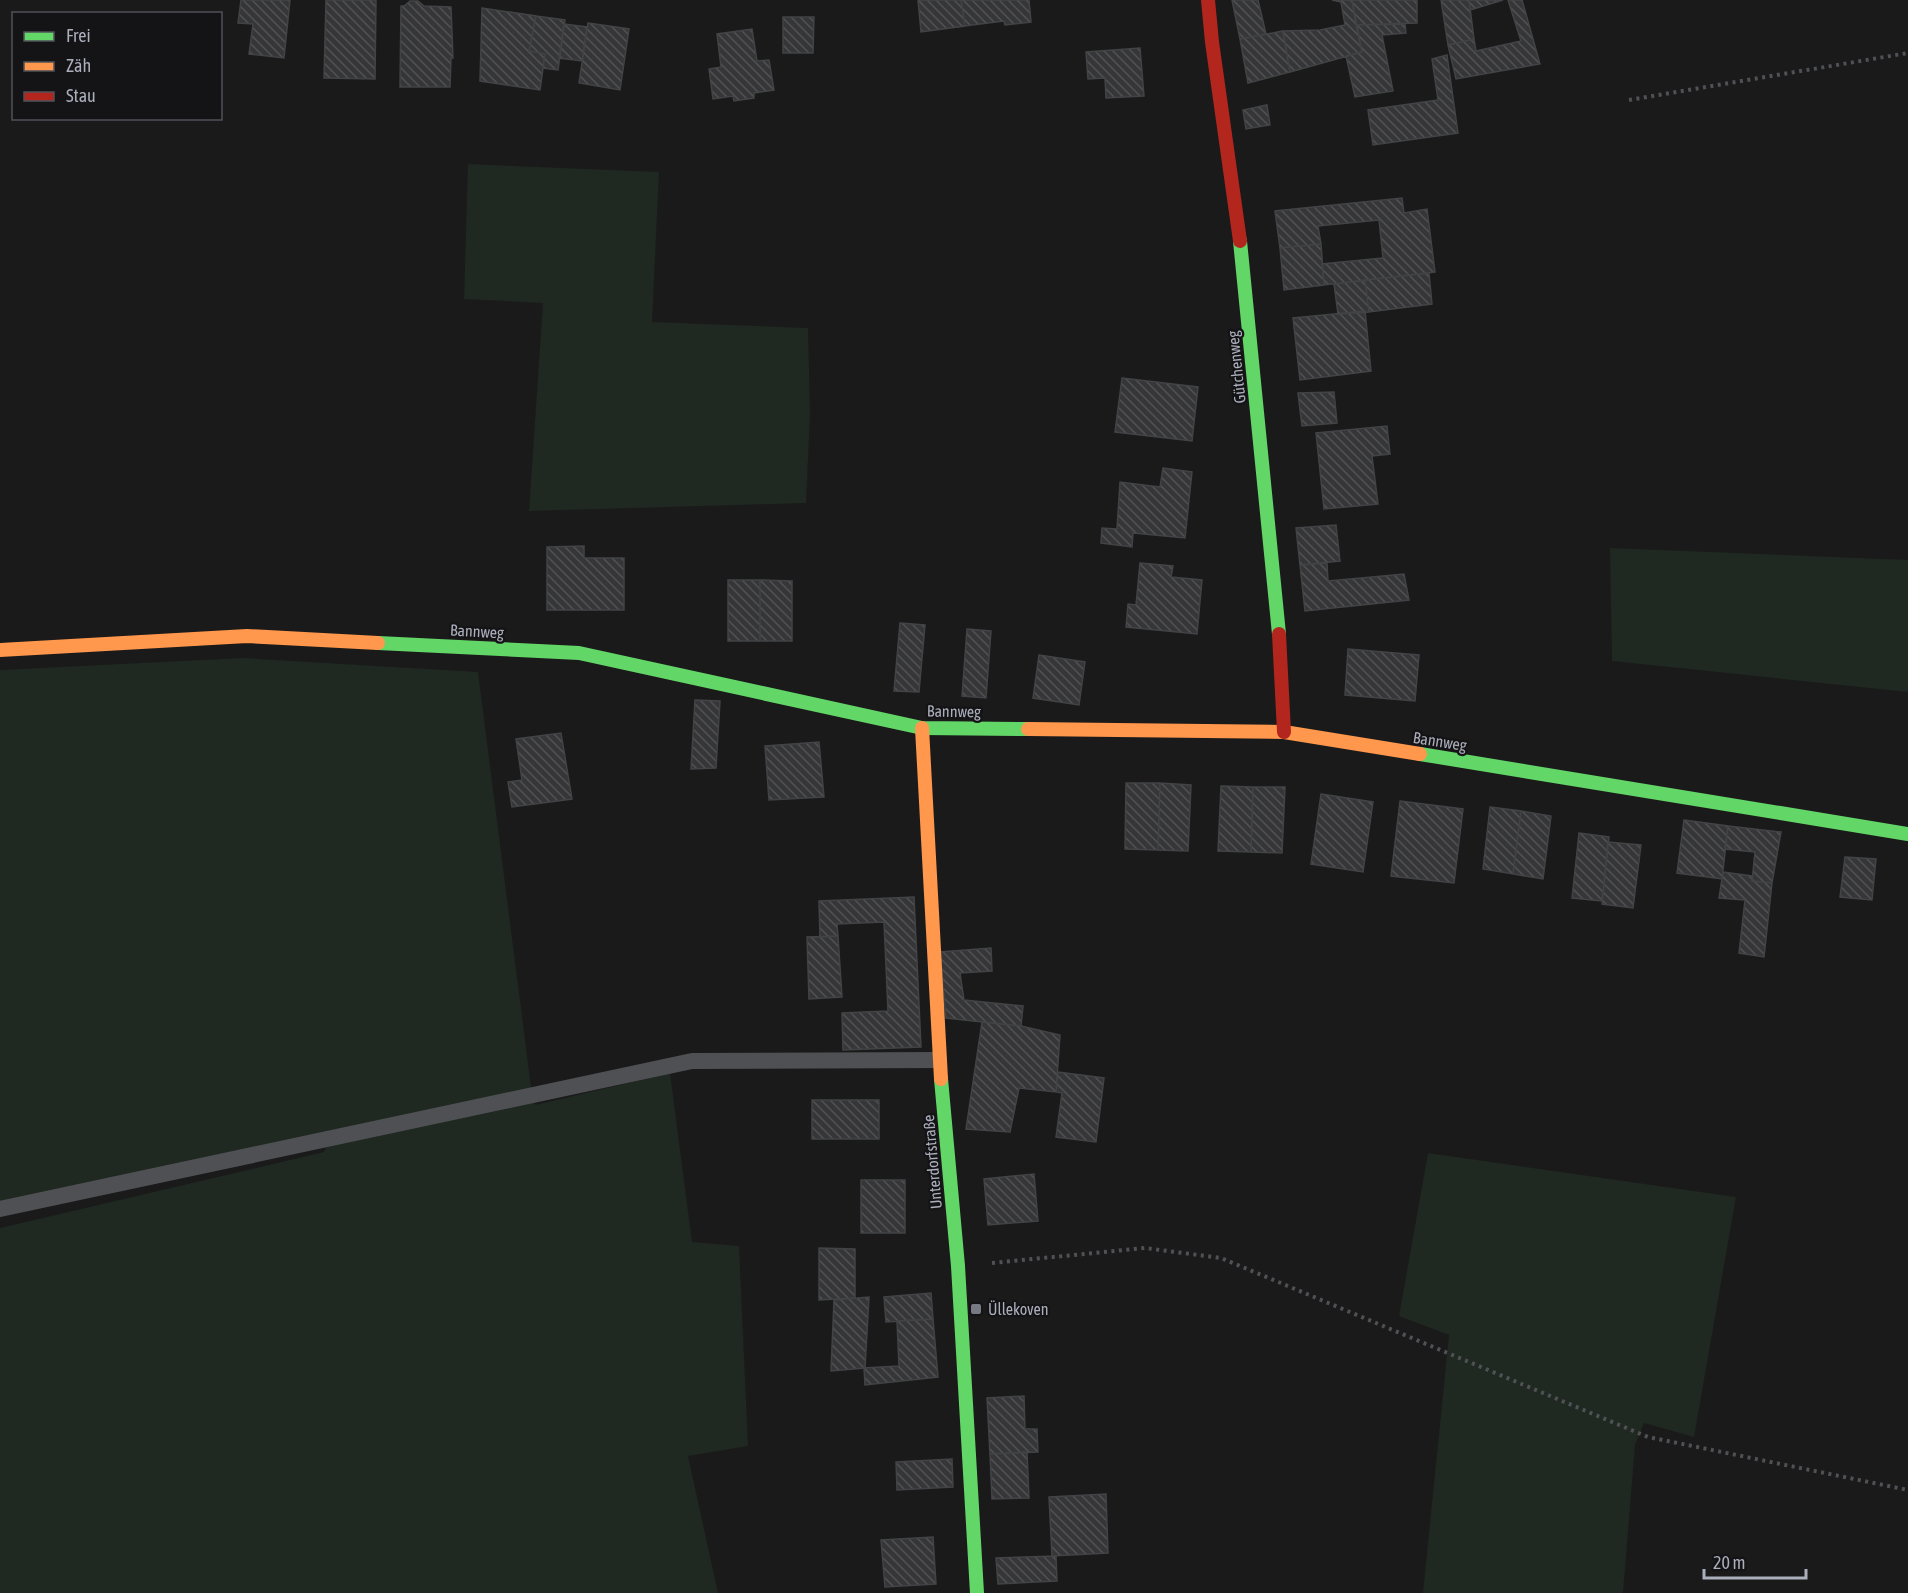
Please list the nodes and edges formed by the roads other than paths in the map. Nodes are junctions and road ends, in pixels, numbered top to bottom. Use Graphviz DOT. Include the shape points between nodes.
graph roads {
  1 [pos="1208,0"];
  2 [pos="0,650"];
  3 [pos="922,728"];
  4 [pos="1284,732"];
  5 [pos="1908,834"];
  6 [pos="939,1060"];
  7 [pos="0,1209"];
  8 [pos="977,1593"];
  1 -- 4 [label="street, Gütchenweg" via="1238,217 1279,632"];
  2 -- 3 [label="street, Bannweg" via="248,636 579,653"];
  3 -- 4 [label="street, Bannweg"];
  3 -- 6 [label="street, Unterdorfstraße"];
  4 -- 5 [label="street, Bannweg"];
  6 -- 7 [label="lane" via="692,1062"];
  6 -- 8 [label="street, Unterdorfstraße" via="958,1266"];
}
